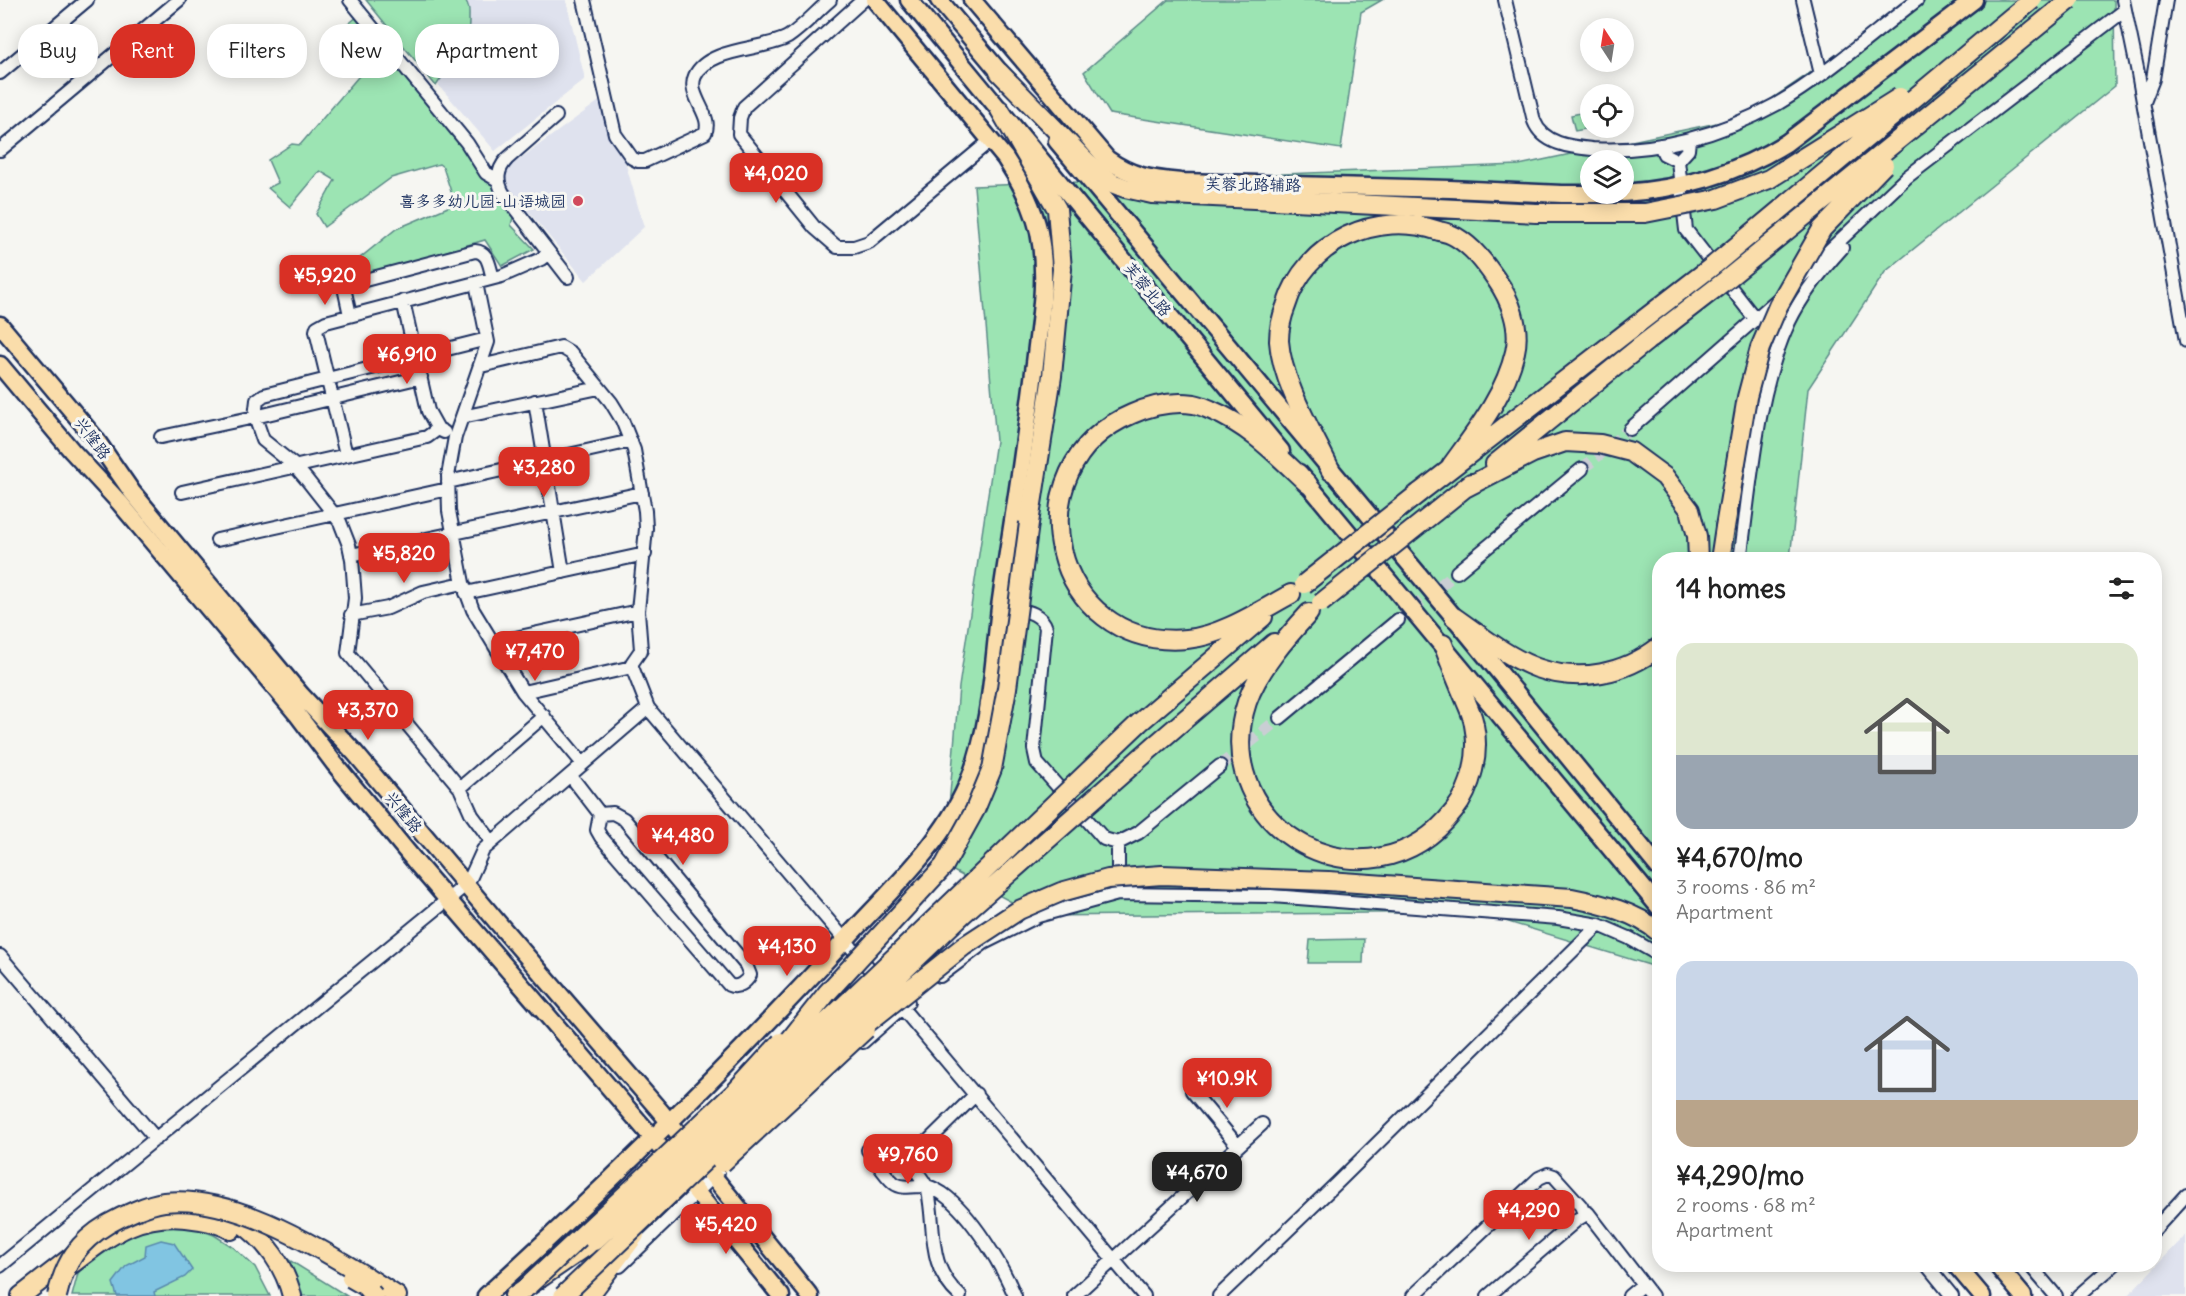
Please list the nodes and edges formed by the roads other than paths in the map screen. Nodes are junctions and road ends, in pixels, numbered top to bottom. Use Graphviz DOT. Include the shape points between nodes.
graph roads {
  1 [pos="87,0"];
  2 [pos="179,0"];
  3 [pos="350,0"];
  4 [pos="584,0"];
  5 [pos="830,0"];
  6 [pos="863,0"];
  7 [pos="875,0"];
  8 [pos="909,0"];
  9 [pos="939,0"];
  10 [pos="972,0"];
  11 [pos="1505,0"];
  12 [pos="1803,0"];
  13 [pos="1917,0"];
  14 [pos="1974,0"];
  15 [pos="2032,0"];
  16 [pos="2070,0"];
  17 [pos="2166,0"];
  18 [pos="2124,5"];
  19 [pos="1958,61"];
  20 [pos="999,72"];
  21 [pos="0,73"];
  22 [pos="1821,74"];
  23 [pos="1945,103"];
  24 [pos="2144,103"];
  25 [pos="1000,110"];
  26 [pos="556,116"];
  27 [pos="991,140"];
  28 [pos="1689,140"];
  29 [pos="1659,145"];
  30 [pos="0,150"];
  31 [pos="1678,161"];
  32 [pos="1907,177"];
  33 [pos="498,180"];
  34 [pos="1682,186"];
  35 [pos="1634,192"];
  36 [pos="1580,194"];
  37 [pos="549,252"];
  38 [pos="568,277"];
  39 [pos="493,278"];
  40 [pos="476,282"];
  41 [pos="403,301"];
  42 [pos="350,315"];
  43 [pos="1756,320"];
  44 [pos="0,325"];
  45 [pos="487,339"];
  46 [pos="2186,340"];
  47 [pos="416,356"];
  48 [pos="0,365"];
  49 [pos="481,366"];
  50 [pos="421,377"];
  51 [pos="328,379"];
  52 [pos="599,388"];
  53 [pos="333,399"];
  54 [pos="535,401"];
  55 [pos="255,417"];
  56 [pos="462,417"];
  57 [pos="438,429"];
  58 [pos="1630,429"];
  59 [pos="161,437"];
  60 [pos="455,437"];
  61 [pos="631,441"];
  62 [pos="346,455"];
  63 [pos="544,460"];
  64 [pos="295,466"];
  65 [pos="1451,466"];
  66 [pos="1582,468"];
  67 [pos="1331,471"];
  68 [pos="1308,484"];
  69 [pos="448,485"];
  70 [pos="1463,489"];
  71 [pos="182,492"];
  72 [pos="642,493"];
  73 [pos="554,511"];
  74 [pos="334,514"];
  75 [pos="453,532"];
  76 [pos="218,540"];
  77 [pos="1698,552"];
  78 [pos="1721,552"];
  79 [pos="1741,552"];
  80 [pos="645,554"];
  81 [pos="351,555"];
  82 [pos="563,572"];
  83 [pos="1457,572"];
  84 [pos="464,588"];
  85 [pos="1297,589"];
  86 [pos="1000,605"];
  87 [pos="1315,608"];
  88 [pos="638,612"];
  89 [pos="351,615"];
  90 [pos="1454,617"];
  91 [pos="1398,621"];
  92 [pos="493,643"];
  93 [pos="1443,644"];
  94 [pos="1652,652"];
  95 [pos="632,667"];
  96 [pos="523,692"];
  97 [pos="648,708"];
  98 [pos="544,716"];
  99 [pos="1280,718"];
  100 [pos="583,764"];
  101 [pos="1220,766"];
  102 [pos="570,775"];
  103 [pos="460,788"];
  104 [pos="600,814"];
  105 [pos="492,842"];
  106 [pos="1118,843"];
  107 [pos="1652,859"];
  108 [pos="467,884"];
  109 [pos="1118,894"];
  110 [pos="1652,898"];
  111 [pos="448,900"];
  112 [pos="1599,925"];
  113 [pos="1652,926"];
  114 [pos="844,941"];
  115 [pos="1652,951"];
  116 [pos="0,956"];
  117 [pos="912,986"];
  118 [pos="827,993"];
  119 [pos="902,1007"];
  120 [pos="1192,1091"];
  121 [pos="976,1095"];
  122 [pos="669,1121"];
  123 [pos="733,1124"];
  124 [pos="1262,1124"];
  125 [pos="652,1138"];
  126 [pos="156,1139"];
  127 [pos="1239,1146"];
  128 [pos="868,1150"];
  129 [pos="714,1176"];
  130 [pos="926,1186"];
  131 [pos="697,1192"];
  132 [pos="2186,1195"];
  133 [pos="655,1209"];
  134 [pos="1588,1213"];
  135 [pos="2162,1221"];
  136 [pos="1113,1260"];
  137 [pos="0,1266"];
  138 [pos="610,1267"];
  139 [pos="1932,1272"];
  140 [pos="1962,1272"];
  141 [pos="2003,1272"];
  142 [pos="2036,1272"];
  143 [pos="2106,1272"];
  144 [pos="1642,1284"];
  145 [pos="286,1288"];
  146 [pos="526,1292"];
  147 [pos="21,1296"];
  148 [pos="33,1296"];
  149 [pos="57,1296"];
  150 [pos="68,1296"];
  151 [pos="374,1296"];
  152 [pos="397,1296"];
  153 [pos="486,1296"];
  154 [pos="563,1296"];
  155 [pos="589,1296"];
  156 [pos="781,1296"];
  157 [pos="810,1296"];
  158 [pos="960,1296"];
  159 [pos="1016,1296"];
  160 [pos="1074,1296"];
  161 [pos="1144,1296"];
  162 [pos="1219,1296"];
  163 [pos="1413,1296"];
  164 [pos="1488,1296"];
  165 [pos="1629,1296"];
  166 [pos="1652,1296"];
  167 [pos="1952,1296"];
  168 [pos="1982,1296"];
  169 [pos="2023,1296"];
  170 [pos="2056,1296"];
  171 [pos="2078,1296"];
  1 -- 21 [label="street"];
  2 -- 30 [label="street"];
  3 -- 33 [label="street" via="467,143 486,173"];
  4 -- 5 [label="street" via="615,134 638,161 705,133 707,124 694,84 701,69 726,54 786,38"];
  6 -- 27 [label="street" via="744,107 740,118 739,134 815,228 837,247 869,242"];
  7 -- 27 [label="main road"];
  8 -- 25 [label="main road, 芙蓉北路"];
  9 -- 20 [label="main road, 芙蓉北路"];
  10 -- 36 [label="main road, 芙蓉北路辅路" via="1107,159 1138,176 1181,183"];
  11 -- 29 [label="street" via="1534,121 1541,132 1554,142 1581,148"];
  12 -- 22 [label="street"];
  13 -- 22 [label="street"];
  14 -- 34 [label="main road" via="1786,143 1730,171"];
  15 -- 19 [label="highway, bridge"];
  16 -- 23 [label="highway, bridge"];
  17 -- 24 [label="street" via="2153,79"];
  18 -- 24 [label="street"];
  18 -- 32 [label="street"];
  19 -- 20 [label="highway, bridge" via="1768,179 1716,199 1645,213 1536,213 1152,194 1112,183"];
  19 -- 65 [label="highway, bridge" via="1714,265"];
  20 -- 67 [label="main road, 芙蓉北路"];
  22 -- 28 [label="street" via="1757,114"];
  23 -- 70 [label="highway, bridge"];
  23 -- 78 [label="highway, bridge" via="1822,229 1778,306 1760,348 1748,398"];
  24 -- 46 [label="street"];
  25 -- 68 [label="main road, 芙蓉北路"];
  25 -- 118 [label="highway, bridge" via="1057,209 1062,269 1052,376 992,769 944,866"];
  26 -- 33 [label="street" via="501,165"];
  27 -- 86 [label="main road" via="1018,179 1032,209 1043,257 1044,287"];
  28 -- 29 [label="street"];
  28 -- 31 [label="street" via="1688,150"];
  29 -- 31 [label="street" via="1664,154"];
  31 -- 34 [label="street"];
  32 -- 43 [label="street"];
  32 -- 79 [label="street" via="1824,269 1790,322 1773,363 1761,417"];
  33 -- 37 [label="street" via="503,193"];
  34 -- 35 [label="main road"];
  34 -- 43 [label="street" via="1686,230"];
  37 -- 38 [label="street"];
  37 -- 39 [label="street"];
  39 -- 40 [label="street"];
  39 -- 42 [label="street" via="487,257 475,250 346,285"];
  40 -- 41 [label="street"];
  40 -- 45 [label="street"];
  41 -- 42 [label="street"];
  41 -- 47 [label="street"];
  42 -- 51 [label="street" via="317,327"];
  43 -- 58 [label="street"];
  44 -- 108 [label="main road, 兴隆路" via="301,695 356,753"];
  45 -- 47 [label="street"];
  45 -- 49 [label="street"];
  47 -- 50 [label="street"];
  47 -- 51 [label="street"];
  48 -- 111 [label="main road, 兴隆路" via="297,714"];
  49 -- 52 [label="street" via="561,347 572,353"];
  49 -- 56 [label="street"];
  50 -- 53 [label="street"];
  50 -- 57 [label="street" via="428,411"];
  51 -- 53 [label="street"];
  51 -- 55 [label="street" via="260,397"];
  52 -- 54 [label="street"];
  52 -- 61 [label="street" via="622,420"];
  53 -- 55 [label="street"];
  53 -- 62 [label="street"];
  54 -- 56 [label="street"];
  54 -- 63 [label="street"];
  55 -- 59 [label="street"];
  55 -- 64 [label="street" via="262,440"];
  56 -- 60 [label="street"];
  57 -- 60 [label="street"];
  57 -- 62 [label="street" via="427,437"];
  60 -- 69 [label="street"];
  61 -- 63 [label="street"];
  61 -- 72 [label="street"];
  62 -- 64 [label="street"];
  63 -- 69 [label="street"];
  63 -- 73 [label="street"];
  64 -- 71 [label="street"];
  64 -- 74 [label="street"];
  65 -- 67 [label="highway" via="1492,409 1515,351 1516,328 1504,290 1479,256 1455,236 1424,225 1398,223 1366,228 1319,254 1291,290 1283,314 1279,340 1285,374"];
  65 -- 85 [label="highway, bridge"];
  66 -- 83 [label="street"];
  67 -- 90 [label="main road, 芙蓉北路"];
  68 -- 85 [label="highway" via="1258,437 1230,418 1195,404 1166,405 1146,408 1113,422 1093,438 1072,464 1059,501 1060,548 1069,572 1095,611 1120,628 1165,639 1188,639 1238,622"];
  68 -- 93 [label="main road, 芙蓉北路"];
  69 -- 74 [label="street"];
  69 -- 75 [label="street"];
  70 -- 77 [label="highway" via="1533,453 1565,442 1600,444 1631,452 1665,477 1690,510"];
  70 -- 87 [label="highway, bridge"];
  72 -- 73 [label="street"];
  72 -- 80 [label="street"];
  73 -- 75 [label="street"];
  73 -- 82 [label="street"];
  74 -- 76 [label="street"];
  74 -- 81 [label="street"];
  75 -- 81 [label="street"];
  75 -- 84 [label="street"];
  80 -- 82 [label="street"];
  80 -- 88 [label="street"];
  81 -- 89 [label="street" via="355,598"];
  82 -- 84 [label="street"];
  84 -- 89 [label="street" via="423,592 388,608"];
  84 -- 92 [label="street"];
  85 -- 123 [label="highway, bridge" via="1139,723 825,1022"];
  86 -- 106 [label="street" via="1036,615 1046,628 1034,749 1037,763 1104,839"];
  86 -- 114 [label="main road" via="990,705 978,758 966,789 945,828"];
  87 -- 93 [label="highway" via="1281,643 1247,702 1242,761 1248,785 1262,809 1284,832 1312,850 1334,857 1362,861 1409,848 1444,824 1460,803 1471,779 1476,748 1474,724"];
  87 -- 123 [label="highway, bridge" via="963,914"];
  88 -- 92 [label="street"];
  88 -- 95 [label="street" via="641,650"];
  89 -- 103 [label="street" via="351,659"];
  90 -- 94 [label="highway" via="1511,656 1537,668 1580,677 1611,672"];
  90 -- 107 [label="main road, 芙蓉北路"];
  91 -- 99 [label="street"];
  92 -- 96 [label="street"];
  93 -- 110 [label="main road, 芙蓉北路"];
  95 -- 96 [label="street"];
  95 -- 97 [label="street"];
  96 -- 98 [label="street"];
  97 -- 100 [label="street"];
  97 -- 114 [label="street"];
  98 -- 100 [label="street"];
  98 -- 103 [label="street"];
  100 -- 102 [label="street"];
  101 -- 106 [label="street" via="1138,833"];
  102 -- 104 [label="street"];
  102 -- 105 [label="street"];
  103 -- 105 [label="street" via="472,815"];
  104 -- 104 [label="street" via="597,830 601,837 721,976 732,987 746,981 750,975 746,965 624,819 613,813"];
  105 -- 108 [label="street" via="483,850"];
  106 -- 109 [label="street"];
  108 -- 111 [label="street"];
  108 -- 122 [label="main road, 兴隆路"];
  109 -- 112 [label="street" via="1272,896 1558,918"];
  109 -- 119 [label="street" via="1038,916 984,944"];
  111 -- 125 [label="main road, 兴隆路"];
  111 -- 126 [label="street"];
  112 -- 115 [label="street"];
  112 -- 162 [label="street"];
  113 -- 117 [label="highway, bridge" via="1605,904 1572,897 1328,881 1162,875 1108,879 1019,909"];
  114 -- 119 [label="street"];
  114 -- 122 [label="main road" via="757,1035"];
  116 -- 126 [label="street"];
  117 -- 123 [label="highway, bridge"];
  117 -- 138 [label="highway, bridge"];
  118 -- 123 [label="highway, bridge"];
  118 -- 146 [label="highway, bridge" via="735,1092"];
  119 -- 121 [label="street"];
  119 -- 129 [label="street"];
  120 -- 127 [label="street"];
  121 -- 130 [label="street" via="911,1158"];
  121 -- 136 [label="street"];
  122 -- 125 [label="main road"];
  122 -- 129 [label="main road, 兴隆路"];
  123 -- 133 [label="highway, bridge"];
  123 -- 146 [label="highway, bridge" via="594,1241"];
  124 -- 127 [label="street"];
  125 -- 131 [label="main road, 兴隆路"];
  125 -- 153 [label="main road"];
  126 -- 137 [label="street"];
  127 -- 136 [label="street"];
  128 -- 130 [label="street" via="894,1183"];
  129 -- 131 [label="street"];
  129 -- 157 [label="main road, 兴隆路"];
  130 -- 158 [label="street" via="932,1241 945,1278"];
  130 -- 159 [label="street" via="959,1209 996,1257"];
  131 -- 155 [label="street"];
  131 -- 156 [label="main road, 兴隆路"];
  132 -- 135 [label="street"];
  133 -- 138 [label="highway, bridge"];
  133 -- 154 [label="highway, bridge"];
  134 -- 144 [label="street"];
  134 -- 163 [label="street" via="1554,1176 1544,1175"];
  134 -- 164 [label="street"];
  136 -- 160 [label="street"];
  136 -- 161 [label="street"];
  138 -- 155 [label="highway"];
  139 -- 167 [label="street"];
  140 -- 168 [label="main road"];
  141 -- 169 [label="main road"];
  142 -- 170 [label="street"];
  143 -- 171 [label="street"];
  144 -- 165 [label="street"];
  144 -- 166 [label="street"];
  145 -- 147 [label="highway" via="270,1251 239,1221 205,1210 167,1206 114,1224"];
  145 -- 148 [label="highway" via="249,1239 222,1225 170,1216 140,1221 109,1235"];
  149 -- 152 [label="highway, bridge" via="62,1274 77,1248 97,1231 118,1218 162,1202 189,1202 268,1223 331,1255"];
  150 -- 151 [label="highway, bridge" via="83,1262 121,1226 173,1209 194,1210 260,1230 365,1286"];
}
